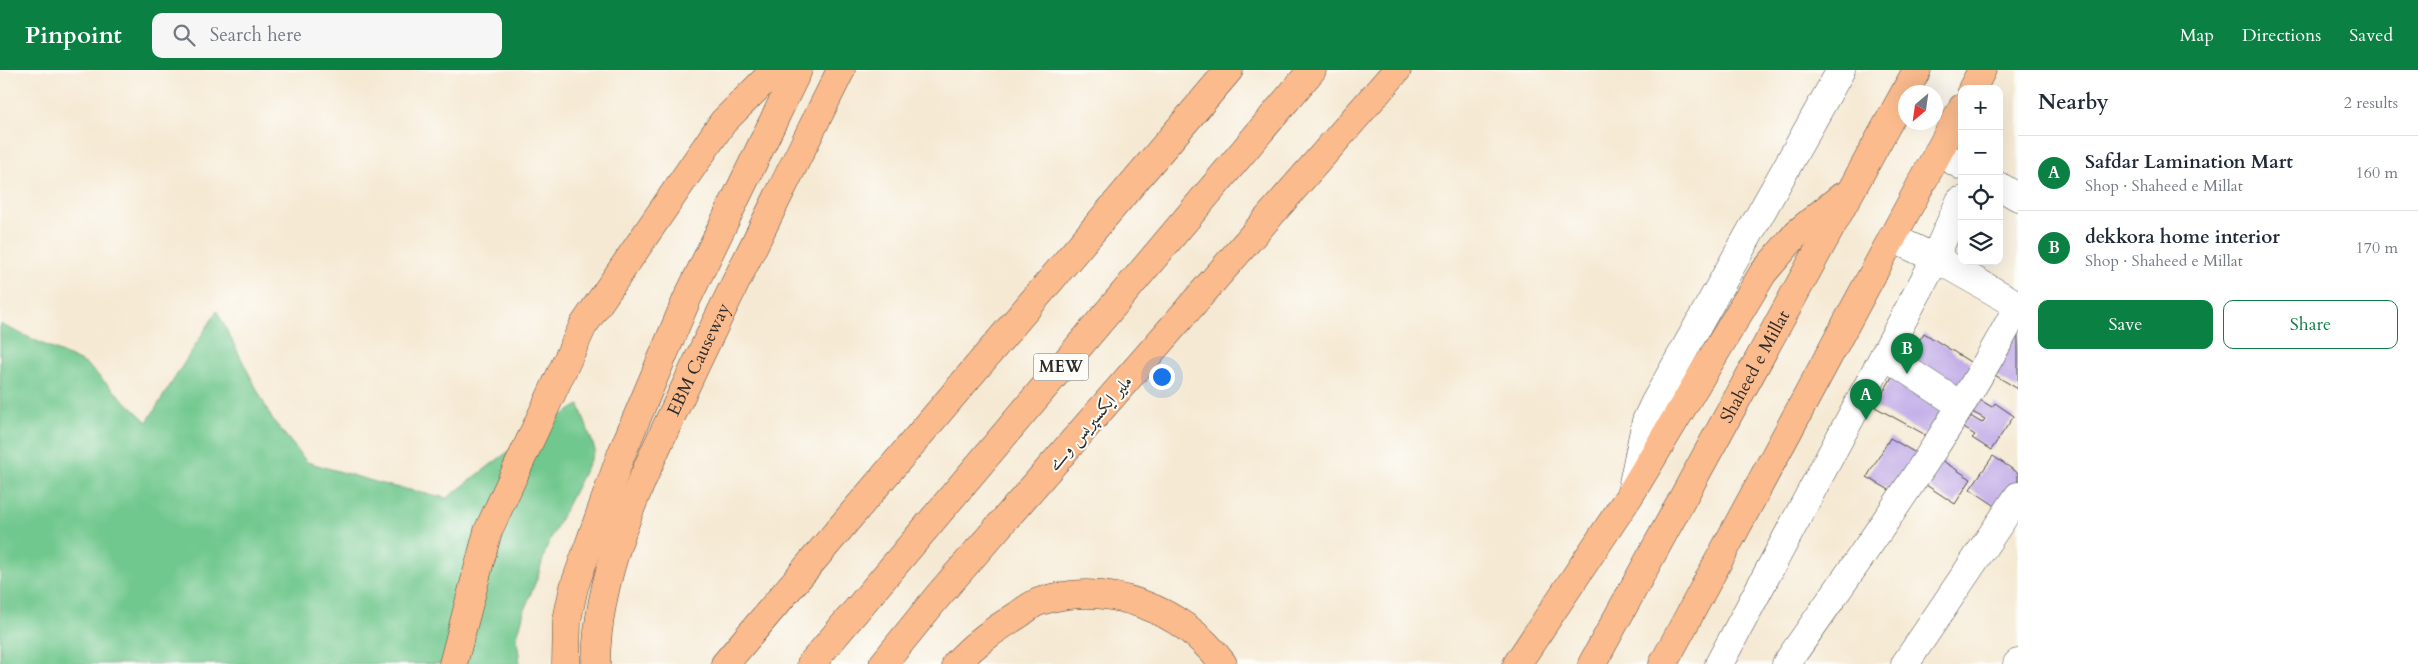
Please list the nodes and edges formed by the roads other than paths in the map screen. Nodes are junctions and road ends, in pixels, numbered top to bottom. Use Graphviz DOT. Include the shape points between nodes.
graph roads {
  1 [pos="775,70"];
  2 [pos="798,70"];
  3 [pos="841,70"];
  4 [pos="1229,70"];
  5 [pos="1312,70"];
  6 [pos="1397,70"];
  7 [pos="1841,70"];
  8 [pos="1917,70"];
  9 [pos="1982,70"];
  10 [pos="1974,85"];
  11 [pos="1958,115"];
  12 [pos="1938,152"];
  13 [pos="1958,164"];
  14 [pos="2003,188"];
  15 [pos="1851,189"];
  16 [pos="2018,196"];
  17 [pos="1958,206"];
  18 [pos="1892,238"];
  19 [pos="1935,258"];
  20 [pos="2018,305"];
  21 [pos="1884,356"];
  22 [pos="1960,405"];
  23 [pos="1630,495"];
  24 [pos="2018,496"];
  25 [pos="453,664"];
  26 [pos="566,664"];
  27 [pos="596,664"];
  28 [pos="725,664"];
  29 [pos="811,664"];
  30 [pos="883,664"];
  31 [pos="956,664"];
  32 [pos="1223,664"];
  33 [pos="1518,664"];
  34 [pos="1592,664"];
  35 [pos="1663,664"];
  36 [pos="1720,664"];
  37 [pos="1786,664"];
  38 [pos="1905,664"];
  1 -- 25 [label="main road" via="723,122 583,326 488,531"];
  2 -- 26 [label="main road, EBM Causeway" via="687,299 621,455 574,587 566,620"];
  3 -- 27 [label="main road, EBM Causeway" via="721,311 650,463 622,535 601,605"];
  4 -- 28 [label="main road"];
  5 -- 29 [label="main road, MEW"];
  6 -- 30 [label="main road, ملیر ایکسپریس وے" via="938,596"];
  7 -- 23 [label="street" via="1655,402 1646,422"];
  8 -- 15 [label="main road, Shaheed e Millat"];
  9 -- 10 [label="main road"];
  11 -- 12 [label="main road"];
  12 -- 13 [label="street"];
  12 -- 18 [label="main road"];
  14 -- 16 [label="street"];
  15 -- 23 [label="main road" via="1798,232 1763,272"];
  15 -- 34 [label="main road, Shaheed e Millat"];
  17 -- 19 [label="street"];
  18 -- 19 [label="street"];
  18 -- 35 [label="main road"];
  19 -- 20 [label="street"];
  19 -- 21 [label="street"];
  20 -- 22 [label="street"];
  21 -- 22 [label="street"];
  21 -- 36 [label="street"];
  22 -- 37 [label="street" via="1918,473"];
  23 -- 33 [label="main road"];
  24 -- 38 [label="street"];
  31 -- 32 [label="main road" via="974,644 1039,601 1071,595 1107,594 1142,603 1170,616 1209,646"];
}
